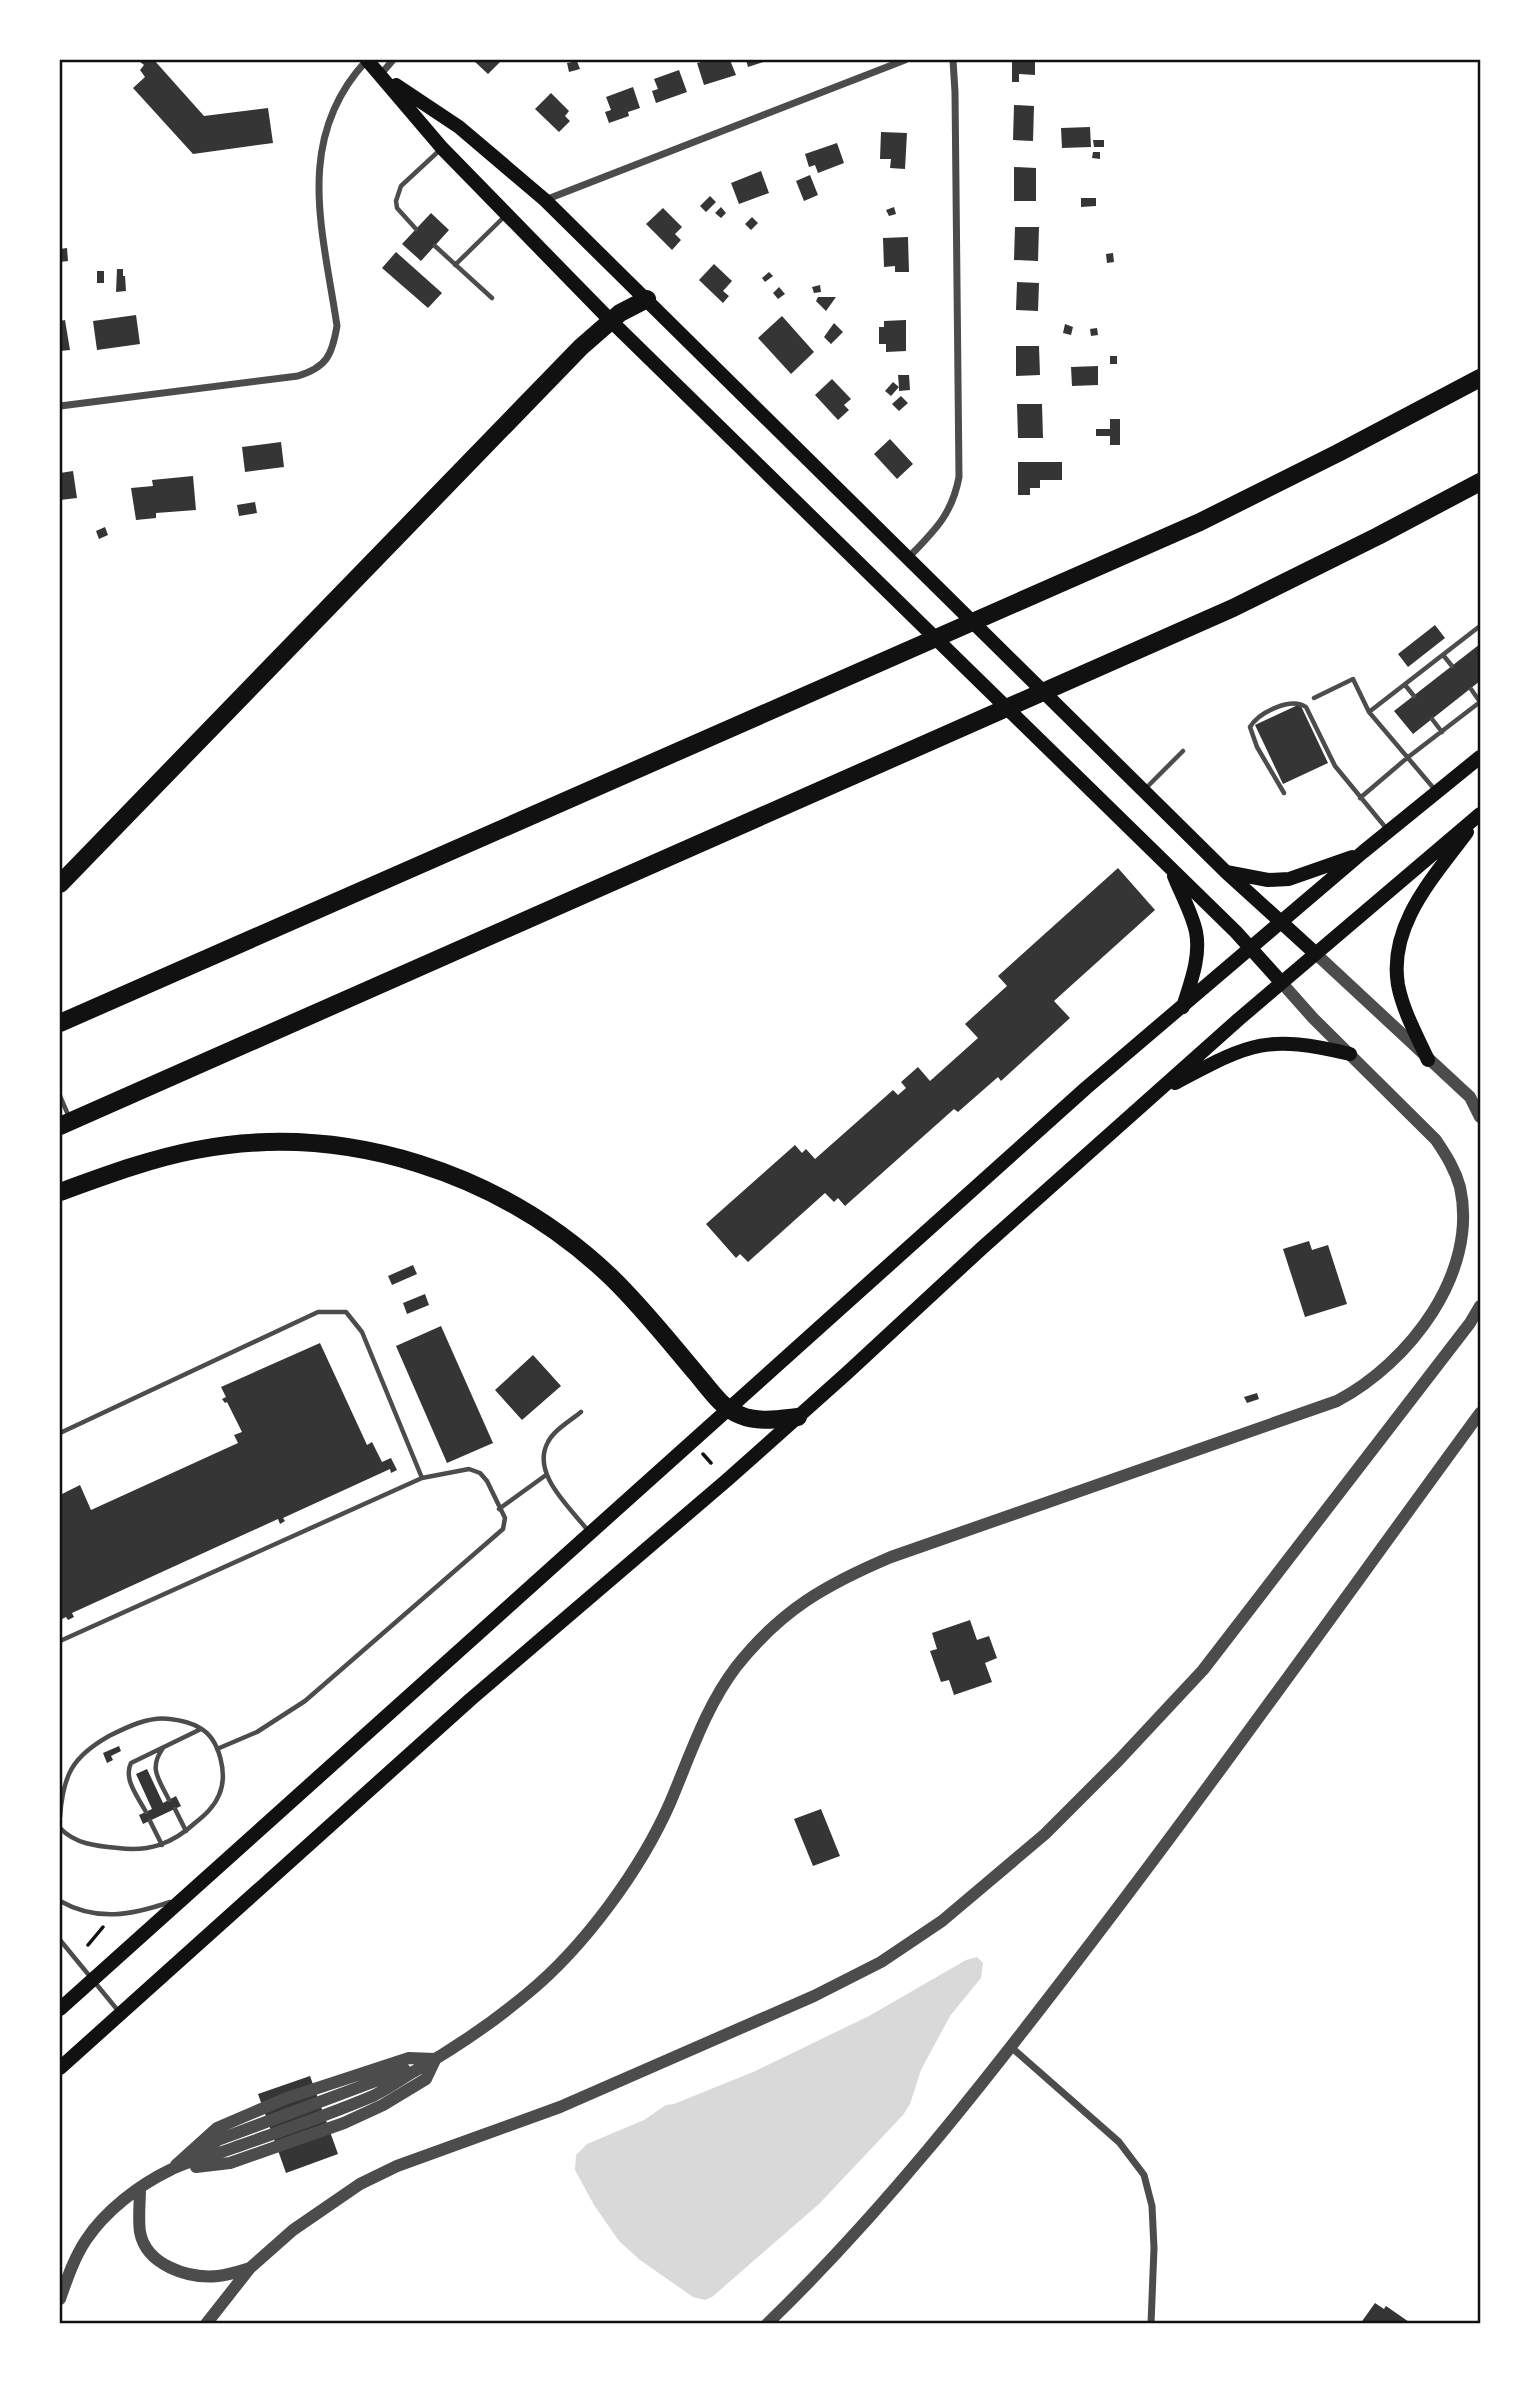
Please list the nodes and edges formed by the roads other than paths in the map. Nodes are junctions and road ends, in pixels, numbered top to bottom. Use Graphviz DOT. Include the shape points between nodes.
graph roads {
  1 [pos="367,60"];
  2 [pos="393,60"];
  3 [pos="905,60"];
  4 [pos="953,60"];
  5 [pos="380,74"];
  6 [pos="442,148"];
  7 [pos="545,200"];
  8 [pos="507,215"];
  9 [pos="416,229"];
  10 [pos="435,246"];
  11 [pos="455,265"];
  12 [pos="492,298"];
  13 [pos="648,299"];
  14 [pos="610,320"];
  15 [pos="1480,378"];
  16 [pos="60,406"];
  17 [pos="1480,482"];
  18 [pos="908,558"];
  19 [pos="1480,626"];
  20 [pos="1443,655"];
  21 [pos="1452,666"];
  22 [pos="1405,685"];
  23 [pos="1471,689"];
  24 [pos="1414,696"];
  25 [pos="1314,698"];
  26 [pos="1480,702"];
  27 [pos="1369,712"];
  28 [pos="1432,719"];
  29 [pos="1442,732"];
  30 [pos="1183,751"];
  31 [pos="1480,757"];
  32 [pos="1407,758"];
  33 [pos="1144,789"];
  34 [pos="1437,792"];
  35 [pos="1284,793"];
  36 [pos="1358,796"];
  37 [pos="1480,814"];
  38 [pos="1389,831"];
  39 [pos="1363,852"];
  40 [pos="1171,869"];
  41 [pos="1226,872"];
  42 [pos="60,884"];
  43 [pos="1281,923"];
  44 [pos="1251,949"];
  45 [pos="1315,953"];
  46 [pos="1281,982"];
  47 [pos="1183,1008"];
  48 [pos="60,1023"];
  49 [pos="1350,1054"];
  50 [pos="1428,1060"];
  51 [pos="1156,1093"];
  52 [pos="60,1096"];
  53 [pos="1470,1097"];
  54 [pos="1480,1106"];
  55 [pos="1480,1117"];
  56 [pos="65,1124"];
  57 [pos="60,1192"];
  58 [pos="1480,1306"];
  59 [pos="727,1408"];
  60 [pos="581,1412"];
  61 [pos="1480,1413"];
  62 [pos="798,1418"];
  63 [pos="60,1433"];
  64 [pos="546,1475"];
  65 [pos="422,1478"];
  66 [pos="499,1508"];
  67 [pos="590,1532"];
  68 [pos="60,1641"];
  69 [pos="202,1729"];
  70 [pos="163,1747"];
  71 [pos="217,1749"];
  72 [pos="169,1800"];
  73 [pos="174,1809"];
  74 [pos="146,1812"];
  75 [pos="60,1817"];
  76 [pos="150,1821"];
  77 [pos="60,1828"];
  78 [pos="186,1832"];
  79 [pos="163,1845"];
  80 [pos="181,1899"];
  81 [pos="60,1901"];
  82 [pos="60,1940"];
  83 [pos="91,1980"];
  84 [pos="60,2009"];
  85 [pos="121,2013"];
  86 [pos="1011,2047"];
  87 [pos="435,2059"];
  88 [pos="60,2068"];
  89 [pos="171,2169"];
  90 [pos="140,2188"];
  91 [pos="250,2268"];
  92 [pos="60,2299"];
  93 [pos="206,2323"];
  94 [pos="768,2323"];
  95 [pos="1151,2323"];
  1 -- 5 [label="main road"];
  1 -- 16 [label="street" via="351,77 332,111 321,154 318,195 337,326 326,360 314,371 298,376"];
  2 -- 5 [label="street"];
  3 -- 7 [label="street"];
  4 -- 18 [label="street" via="959,477 946,516"];
  5 -- 6 [label="main road"];
  5 -- 7 [label="main road" via="459,127"];
  6 -- 8 [label="main road"];
  6 -- 9 [label="lane" via="397,193 397,208"];
  7 -- 13 [label="main road"];
  8 -- 11 [label="lane"];
  8 -- 14 [label="main road"];
  10 -- 11 [label="lane"];
  11 -- 12 [label="lane"];
  13 -- 14 [label="highway"];
  13 -- 18 [label="main road"];
  14 -- 40 [label="main road"];
  14 -- 42 [label="highway"];
  15 -- 48 [label="highway" via="1200,522"];
  17 -- 56 [label="highway" via="1233,608 1079,678"];
  18 -- 33 [label="main road"];
  19 -- 20 [label="lane"];
  20 -- 21 [label="lane"];
  20 -- 22 [label="lane"];
  22 -- 24 [label="lane"];
  22 -- 27 [label="lane"];
  23 -- 26 [label="lane"];
  25 -- 27 [label="lane" via="1353,679"];
  26 -- 29 [label="lane"];
  27 -- 32 [label="lane"];
  28 -- 29 [label="lane"];
  29 -- 32 [label="lane"];
  30 -- 33 [label="lane"];
  31 -- 34 [label="main road"];
  32 -- 34 [label="lane"];
  32 -- 36 [label="lane"];
  33 -- 41 [label="main road"];
  34 -- 38 [label="main road"];
  35 -- 36 [label="lane" via="1250,727 1292,702 1306,707 1335,766"];
  36 -- 38 [label="lane"];
  37 -- 45 [label="main road"];
  37 -- 50 [label="main road" via="1420,897 1399,942 1398,985"];
  38 -- 39 [label="main road"];
  39 -- 41 [label="main road" via="1289,880"];
  39 -- 43 [label="main road"];
  40 -- 44 [label="main road"];
  40 -- 47 [label="main road" via="1198,945"];
  41 -- 43 [label="main road"];
  43 -- 44 [label="main road"];
  43 -- 45 [label="main road"];
  44 -- 46 [label="main road"];
  44 -- 47 [label="main road"];
  45 -- 46 [label="main road"];
  45 -- 50 [label="street"];
  46 -- 49 [label="street"];
  46 -- 51 [label="main road"];
  47 -- 59 [label="main road" via="1086,1088"];
  49 -- 51 [label="main road" via="1303,1044 1262,1044 1225,1056"];
  49 -- 87 [label="street" via="1436,1140 1450,1160 1460,1188 1462,1238 1448,1285 1388,1366 1337,1401 891,1557 841,1578 783,1617 722,1687 696,1736 669,1805 598,1920 531,1990"];
  50 -- 53 [label="street"];
  51 -- 62 [label="main road"];
  52 -- 56 [label="lane"];
  53 -- 54 [label="street"];
  53 -- 55 [label="street"];
  57 -- 59 [label="highway" via="144,1163 225,1146 337,1145 422,1164 510,1202 589,1257 630,1296"];
  58 -- 91 [label="street" via="1203,1670 1045,1835 942,1921 881,1962 814,1996 560,2107 397,2166 360,2184 293,2230"];
  59 -- 62 [label="highway" via="747,1418"];
  59 -- 67 [label="main road"];
  60 -- 64 [label="lane" via="547,1443"];
  61 -- 86 [label="street" via="1168,1842"];
  62 -- 85 [label="main road" via="498,1675"];
  63 -- 65 [label="lane" via="318,1312 346,1312 362,1332"];
  64 -- 66 [label="lane"];
  64 -- 67 [label="lane"];
  65 -- 66 [label="lane" via="469,1469 480,1473"];
  65 -- 68 [label="lane"];
  66 -- 71 [label="lane" via="505,1518 503,1529 305,1701 257,1732"];
  67 -- 80 [label="main road"];
  69 -- 70 [label="lane"];
  69 -- 71 [label="lane"];
  69 -- 75 [label="lane" via="169,1718 150,1720 108,1737 86,1751 69,1770"];
  70 -- 72 [label="lane" via="155,1768"];
  70 -- 74 [label="lane" via="129,1768"];
  71 -- 78 [label="lane" via="222,1765 220,1794"];
  73 -- 78 [label="lane"];
  76 -- 79 [label="lane"];
  77 -- 79 [label="lane" via="83,1843 131,1850"];
  78 -- 79 [label="lane"];
  80 -- 81 [label="lane" via="124,1915 92,1914"];
  80 -- 83 [label="main road"];
  82 -- 83 [label="lane"];
  83 -- 84 [label="main road"];
  83 -- 85 [label="lane"];
  85 -- 88 [label="main road"];
  86 -- 94 [label="street" via="877,2210"];
  86 -- 95 [label="street" via="1119,2141 1144,2175 1152,2206 1154,2248"];
  87 -- 89 [label="street" via="339,2110"];
  87 -- 89 [label="street" via="409,2058 287,2098 217,2128"];
  89 -- 90 [label="street"];
  90 -- 91 [label="street" via="140,2234 155,2259 193,2275 219,2276"];
  90 -- 92 [label="street" via="86,2240"];
  91 -- 93 [label="street"];
}
